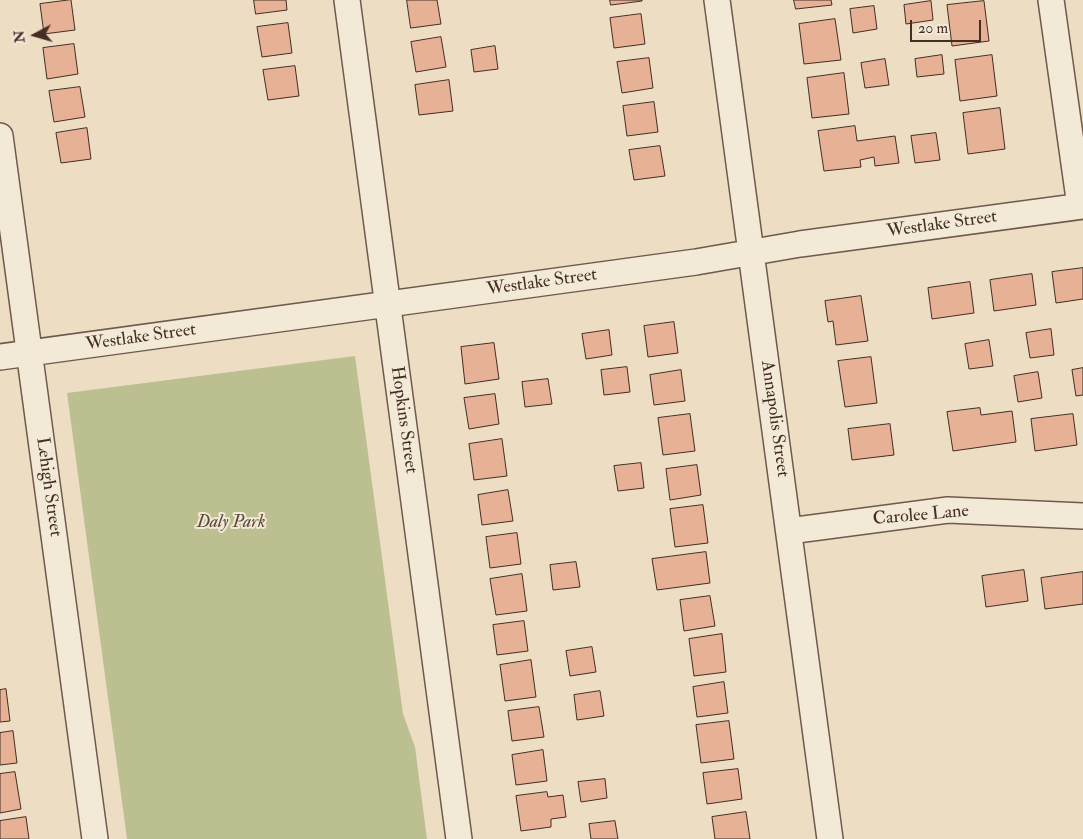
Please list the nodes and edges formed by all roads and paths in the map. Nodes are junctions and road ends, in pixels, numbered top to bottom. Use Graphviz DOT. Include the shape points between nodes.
graph roads {
  1 [pos="347,0"];
  2 [pos="717,0"];
  3 [pos="1051,0"];
  4 [pos="0,136"];
  5 [pos="1081,206"];
  6 [pos="751,252"];
  7 [pos="387,304"];
  8 [pos="30,353"];
  9 [pos="0,357"];
  10 [pos="1083,516"];
  11 [pos="789,531"];
  12 [pos="95,839"];
  13 [pos="459,839"];
  14 [pos="830,839"];
  1 -- 7 [label="street, Hopkins Street"];
  2 -- 6 [label="street, Annapolis Street"];
  3 -- 5 [label="street"];
  4 -- 8 [label="street, Lehigh Street"];
  5 -- 6 [label="street, Westlake Street"];
  6 -- 7 [label="street, Westlake Street"];
  6 -- 11 [label="street, Annapolis Street"];
  7 -- 8 [label="street, Westlake Street"];
  7 -- 13 [label="street, Hopkins Street"];
  8 -- 9 [label="street, Westlake Street"];
  8 -- 12 [label="street, Lehigh Street"];
  10 -- 11 [label="street, Carolee Lane" via="948,510"];
  11 -- 14 [label="street, Annapolis Street"];
}
